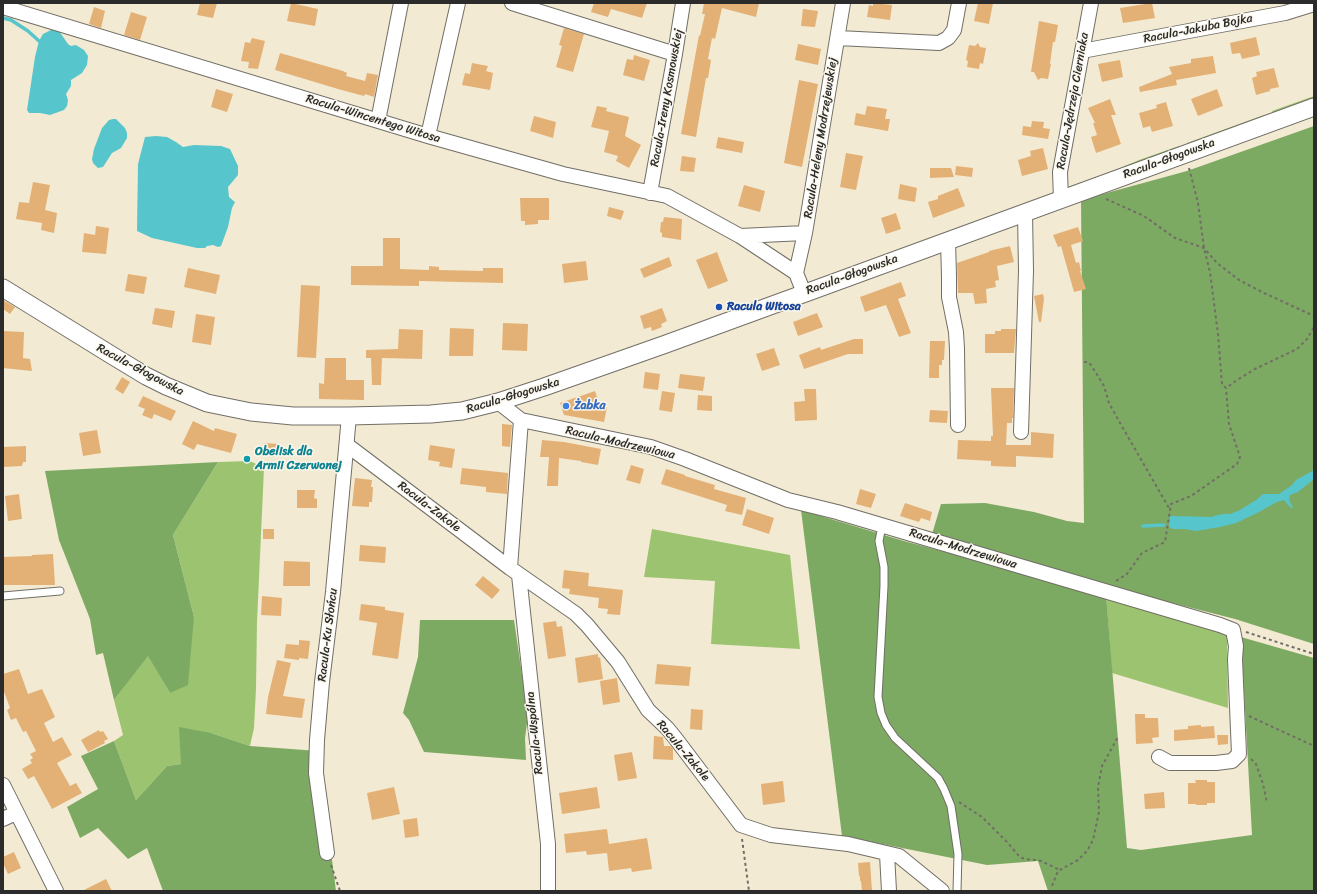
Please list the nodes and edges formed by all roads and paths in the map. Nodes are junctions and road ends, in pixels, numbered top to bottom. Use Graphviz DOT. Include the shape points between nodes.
graph roads {
  1 [pos="401,3"];
  2 [pos="458,3"];
  3 [pos="512,3"];
  4 [pos="683,3"];
  5 [pos="843,3"];
  6 [pos="959,3"];
  7 [pos="1091,3"];
  8 [pos="1314,4"];
  9 [pos="3,7"];
  10 [pos="838,38"];
  11 [pos="1082,51"];
  12 [pos="675,54"];
  13 [pos="1314,106"];
  14 [pos="378,121"];
  15 [pos="428,136"];
  16 [pos="1185,153"];
  17 [pos="1093,187"];
  18 [pos="650,193"];
  19 [pos="1061,199"];
  20 [pos="1025,213"];
  21 [pos="805,233"];
  22 [pos="740,236"];
  23 [pos="948,240"];
  24 [pos="1204,248"];
  25 [pos="796,273"];
  26 [pos="3,288"];
  27 [pos="804,293"];
  28 [pos="1314,316"];
  29 [pos="1314,327"];
  30 [pos="1084,362"];
  31 [pos="1226,388"];
  32 [pos="498,402"];
  33 [pos="349,416"];
  34 [pos="521,420"];
  35 [pos="958,425"];
  36 [pos="1021,432"];
  37 [pos="348,445"];
  38 [pos="1170,509"];
  39 [pos="882,526"];
  40 [pos="514,571"];
  41 [pos="1101,590"];
  42 [pos="60,591"];
  43 [pos="3,596"];
  44 [pos="1233,630"];
  45 [pos="1314,654"];
  46 [pos="1238,710"];
  47 [pos="1118,737"];
  48 [pos="1239,746"];
  49 [pos="1314,746"];
  50 [pos="1159,756"];
  51 [pos="3,785"];
  52 [pos="1267,803"];
  53 [pos="950,804"];
  54 [pos="16,813"];
  55 [pos="3,818"];
  56 [pos="741,825"];
  57 [pos="327,853"];
  58 [pos="891,857"];
  59 [pos="1060,870"];
  60 [pos="1052,886"];
  61 [pos="56,891"];
  62 [pos="340,891"];
  63 [pos="548,891"];
  64 [pos="749,891"];
  65 [pos="889,891"];
  66 [pos="942,891"];
  67 [pos="957,891"];
  1 -- 14 [label="street"];
  2 -- 15 [label="street"];
  3 -- 12 [label="street"];
  4 -- 12 [label="street, Racula-Ireny Kosmowskiej"];
  5 -- 10 [label="street, Racula-Heleny Modrzejewskiej"];
  6 -- 10 [label="street" via="954,30 948,38 939,43"];
  7 -- 11 [label="street, Racula-Jędrzeja Cierniaka"];
  8 -- 11 [label="street, Racula-Jakuba Bojka" via="1285,13"];
  9 -- 14 [label="street, Racula-Wincentego Witosa"];
  10 -- 21 [label="street, Racula-Heleny Modrzejewskiej"];
  11 -- 19 [label="street, Racula-Jędrzeja Cierniaka" via="1060,172"];
  12 -- 18 [label="street, Racula-Ireny Kosmowskiej"];
  13 -- 16 [label="street, Racula-Głogowska"];
  14 -- 15 [label="street, Racula-Wincentego Witosa"];
  15 -- 18 [label="street, Racula-Wincentego Witosa" via="563,174"];
  16 -- 17 [label="street, Racula-Głogowska"];
  16 -- 24 [label="path" via="1198,203"];
  17 -- 19 [label="street, Racula-Głogowska"];
  17 -- 24 [label="path" via="1105,198 1144,216 1175,238"];
  18 -- 22 [label="street, Racula-Wincentego Witosa" via="667,196"];
  19 -- 20 [label="street, Racula-Głogowska"];
  20 -- 23 [label="street, Racula-Głogowska"];
  20 -- 36 [label="street" via="1026,271"];
  21 -- 22 [label="street"];
  21 -- 25 [label="street, Racula-Heleny Modrzejewskiej"];
  22 -- 25 [label="street, Racula-Wincentego Witosa"];
  23 -- 27 [label="street, Racula-Głogowska"];
  23 -- 35 [label="street" via="948,297 957,349"];
  24 -- 28 [label="path" via="1217,263 1239,280"];
  24 -- 31 [label="path" via="1210,272 1222,384"];
  25 -- 27 [label="street"];
  26 -- 33 [label="street, Racula-Głogowska" via="146,376 207,403 251,412 293,416"];
  27 -- 32 [label="street, Racula-Głogowska"];
  29 -- 31 [label="path" via="1308,339 1297,349 1255,369"];
  30 -- 38 [label="path" via="1091,365 1104,386 1109,403"];
  31 -- 38 [label="path" via="1229,424 1240,458 1237,464 1191,496 1171,504"];
  32 -- 33 [label="street, Racula-Głogowska" via="462,411 431,414"];
  32 -- 34 [label="street, Racula-Modrzewiowa"];
  33 -- 37 [label="street, Racula-Ku Słońcu"];
  34 -- 39 [label="street, Racula-Modrzewiowa" via="651,448 788,500"];
  34 -- 40 [label="street"];
  37 -- 40 [label="street, Racula-Zakole"];
  37 -- 57 [label="street, Racula-Ku Słońcu" via="317,740 316,773"];
  38 -- 41 [label="path" via="1165,542 1142,553 1127,574"];
  39 -- 41 [label="street, Racula-Modrzewiowa"];
  39 -- 53 [label="lane" via="879,541 884,567 878,697 880,713 894,738 938,778"];
  40 -- 56 [label="street, Racula-Zakole" via="576,614 591,629 618,662 648,710 676,738"];
  40 -- 63 [label="street, Racula-Wspólna" via="548,844"];
  41 -- 44 [label="street, Racula-Modrzewiowa"];
  42 -- 43 [label="lane"];
  44 -- 45 [label="path"];
  44 -- 46 [label="street"];
  46 -- 48 [label="street"];
  46 -- 49 [label="path"];
  47 -- 59 [label="path" via="1102,766 1098,787 1099,812 1093,840 1078,860"];
  48 -- 50 [label="street" via="1239,754 1232,761 1170,763"];
  48 -- 52 [label="path" via="1256,764"];
  51 -- 54 [label="street"];
  53 -- 59 [label="path" via="957,801 982,817 1024,859 1041,861"];
  53 -- 67 [label="lane" via="958,854"];
  54 -- 55 [label="street"];
  54 -- 61 [label="street"];
  56 -- 58 [label="street" via="771,835 848,844"];
  56 -- 64 [label="path"];
  57 -- 62 [label="path"];
  58 -- 65 [label="street"];
  58 -- 66 [label="street"];
  59 -- 60 [label="path"];
}
